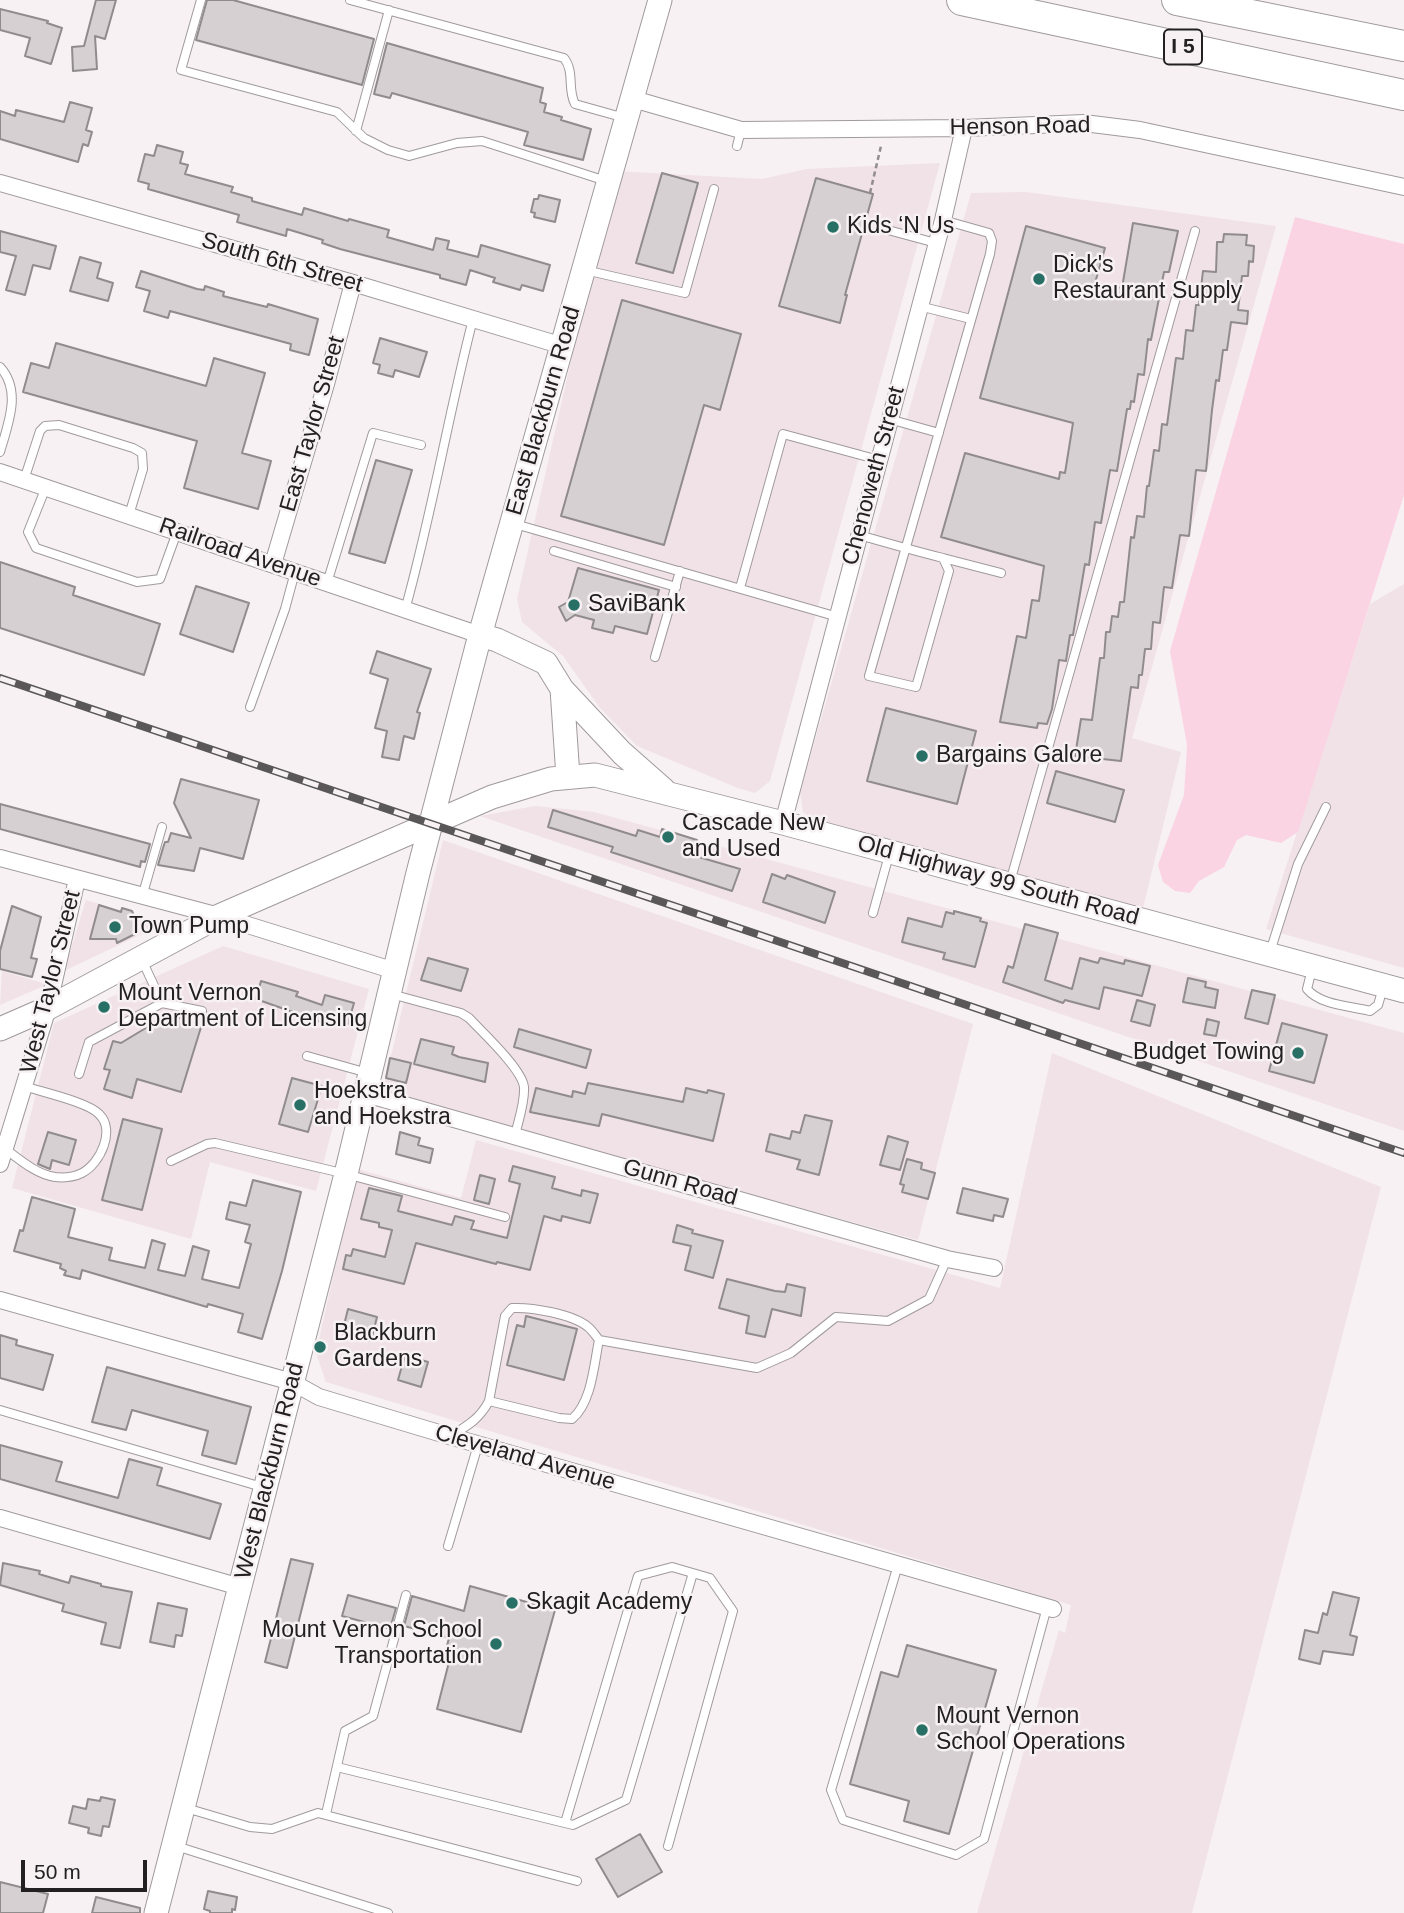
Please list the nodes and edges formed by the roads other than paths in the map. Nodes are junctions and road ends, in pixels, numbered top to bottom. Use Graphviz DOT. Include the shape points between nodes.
graph roads {
  1 [pos="201,0"];
  2 [pos="351,0"];
  3 [pos="962,0"];
  4 [pos="1177,0"];
  5 [pos="660,2"];
  6 [pos="389,10"];
  7 [pos="1404,46"];
  8 [pos="1404,94"];
  9 [pos="630,109"];
  10 [pos="964,128"];
  11 [pos="356,131"];
  12 [pos="0,183"];
  13 [pos="610,183"];
  14 [pos="1404,187"];
  15 [pos="714,189"];
  16 [pos="943,220"];
  17 [pos="888,230"];
  18 [pos="1195,231"];
  19 [pos="936,243"];
  20 [pos="585,270"];
  21 [pos="353,283"];
  22 [pos="919,306"];
  23 [pos="473,319"];
  24 [pos="971,319"];
  25 [pos="564,346"];
  26 [pos="0,367"];
  27 [pos="889,419"];
  28 [pos="939,433"];
  29 [pos="421,445"];
  30 [pos="0,452"];
  31 [pos="879,460"];
  32 [pos="0,472"];
  33 [pos="24,480"];
  34 [pos="46,487"];
  35 [pos="129,515"];
  36 [pos="512,523"];
  37 [pos="177,531"];
  38 [pos="859,535"];
  39 [pos="906,548"];
  40 [pos="554,551"];
  41 [pos="943,558"];
  42 [pos="272,564"];
  43 [pos="680,571"];
  44 [pos="295,572"];
  45 [pos="1001,573"];
  46 [pos="327,583"];
  47 [pos="676,587"];
  48 [pos="740,588"];
  49 [pos="405,610"];
  50 [pos="838,617"];
  51 [pos="480,635"];
  52 [pos="655,657"];
  53 [pos="562,689"];
  54 [pos="250,707"];
  55 [pos="568,778"];
  56 [pos="667,792"];
  57 [pos="1326,807"];
  58 [pos="783,823"];
  59 [pos="432,824"];
  60 [pos="162,827"];
  61 [pos="890,852"];
  62 [pos="0,858"];
  63 [pos="77,880"];
  64 [pos="1009,884"];
  65 [pos="142,897"];
  66 [pos="873,913"];
  67 [pos="219,916"];
  68 [pos="1270,955"];
  69 [pos="141,958"];
  70 [pos="395,971"];
  71 [pos="1394,988"];
  72 [pos="390,994"];
  73 [pos="162,1003"];
  74 [pos="48,1008"];
  75 [pos="202,1011"];
  76 [pos="0,1030"];
  77 [pos="307,1056"];
  78 [pos="79,1074"];
  79 [pos="368,1084"];
  80 [pos="24,1086"];
  81 [pos="515,1136"];
  82 [pos="2,1156"];
  83 [pos="171,1161"];
  84 [pos="346,1174"];
  85 [pos="505,1217"];
  86 [pos="947,1259"];
  87 [pos="994,1268"];
  88 [pos="0,1300"];
  89 [pos="599,1340"];
  90 [pos="292,1382"];
  91 [pos="489,1401"];
  92 [pos="0,1410"];
  93 [pos="449,1436"];
  94 [pos="478,1445"];
  95 [pos="264,1487"];
  96 [pos="0,1518"];
  97 [pos="448,1546"];
  98 [pos="898,1565"];
  99 [pos="693,1573"];
  100 [pos="240,1587"];
  101 [pos="406,1595"];
  102 [pos="1050,1608"];
  103 [pos="337,1767"];
  104 [pos="183,1807"];
  105 [pos="326,1814"];
  106 [pos="565,1823"];
  107 [pos="173,1845"];
  108 [pos="668,1846"];
  109 [pos="577,1881"];
  110 [pos="156,1913"];
  111 [pos="388,1913"];
  1 -- 11 [label="lane" via="181,70 337,112"];
  2 -- 6 [label="lane"];
  3 -- 8 [label="highway, I 5"];
  4 -- 7 [label="highway, I 5"];
  5 -- 9 [label="street, East Blackburn Road"];
  6 -- 9 [label="lane" via="564,58 572,73 575,104"];
  6 -- 11 [label="lane"];
  9 -- 10 [label="street, Henson Road" via="739,138"];
  9 -- 13 [label="street, East Blackburn Road"];
  10 -- 14 [label="street, Henson Road" via="1084,122"];
  10 -- 16 [label="street, Chenoweth Street"];
  11 -- 13 [label="lane" via="388,150 409,156 482,141"];
  12 -- 21 [label="street, South 6th Street"];
  13 -- 20 [label="street, East Blackburn Road"];
  15 -- 20 [label="lane" via="685,293"];
  16 -- 19 [label="street, Chenoweth Street"];
  16 -- 24 [label="lane" via="989,233 992,241"];
  17 -- 19 [label="lane"];
  18 -- 64 [label="lane"];
  19 -- 22 [label="street, Chenoweth Street"];
  20 -- 25 [label="street, East Blackburn Road"];
  21 -- 23 [label="street, South 6th Street"];
  21 -- 42 [label="street, East Taylor Street"];
  22 -- 24 [label="lane"];
  22 -- 27 [label="street, Chenoweth Street"];
  23 -- 25 [label="street, South 6th Street"];
  23 -- 49 [label="lane"];
  24 -- 28 [label="lane"];
  25 -- 36 [label="street, East Blackburn Road"];
  26 -- 30 [label="lane" via="12,385 13,399"];
  27 -- 28 [label="lane"];
  27 -- 31 [label="street, Chenoweth Street"];
  28 -- 39 [label="lane"];
  29 -- 46 [label="lane" via="373,432"];
  31 -- 38 [label="street, Chenoweth Street"];
  31 -- 48 [label="lane" via="783,434"];
  32 -- 33 [label="street, Railroad Avenue"];
  33 -- 34 [label="street, Railroad Avenue"];
  33 -- 35 [label="lane" via="40,431 46,426 59,425 133,448 142,453 144,469"];
  34 -- 35 [label="street, Railroad Avenue"];
  34 -- 37 [label="lane" via="28,532 36,548 137,582 160,579"];
  35 -- 37 [label="street, Railroad Avenue"];
  36 -- 43 [label="lane"];
  36 -- 51 [label="street, East Blackburn Road"];
  37 -- 42 [label="street, Railroad Avenue"];
  38 -- 39 [label="lane"];
  38 -- 50 [label="street, Chenoweth Street"];
  39 -- 41 [label="lane"];
  39 -- 41 [label="lane" via="869,676 916,687 949,571"];
  40 -- 47 [label="lane"];
  41 -- 45 [label="lane"];
  42 -- 44 [label="street, Railroad Avenue"];
  43 -- 47 [label="lane"];
  43 -- 48 [label="lane"];
  44 -- 46 [label="street, Railroad Avenue"];
  44 -- 54 [label="lane"];
  46 -- 49 [label="street, Railroad Avenue"];
  47 -- 52 [label="lane"];
  48 -- 50 [label="lane"];
  49 -- 51 [label="street, Railroad Avenue"];
  50 -- 58 [label="street, Chenoweth Street"];
  51 -- 53 [label="street" via="546,663"];
  51 -- 59 [label="street, East Blackburn Road"];
  53 -- 55 [label="street"];
  53 -- 56 [label="street" via="622,753"];
  55 -- 56 [label="street, Old Highway 99 South Road" via="595,775"];
  55 -- 59 [label="street, Old Highway 99 South Road" via="502,793"];
  56 -- 58 [label="street, Old Highway 99 South Road"];
  57 -- 68 [label="lane" via="1298,864"];
  58 -- 61 [label="street, Old Highway 99 South Road"];
  59 -- 67 [label="street, Old Highway 99 South Road"];
  59 -- 70 [label="street, West Blackburn Road"];
  60 -- 65 [label="lane"];
  61 -- 64 [label="street, Old Highway 99 South Road"];
  61 -- 66 [label="lane"];
  62 -- 63 [label="street"];
  63 -- 65 [label="street"];
  63 -- 74 [label="street, West Taylor Street"];
  64 -- 68 [label="street, Old Highway 99 South Road"];
  65 -- 67 [label="street"];
  67 -- 69 [label="street, Old Highway 99 South Road"];
  67 -- 70 [label="street"];
  68 -- 71 [label="street, Old Highway 99 South Road"];
  69 -- 73 [label="lane"];
  69 -- 74 [label="street, Old Highway 99 South Road"];
  70 -- 72 [label="street, West Blackburn Road"];
  72 -- 79 [label="street, West Blackburn Road"];
  72 -- 81 [label="lane" via="461,1013 514,1068 524,1088"];
  73 -- 75 [label="lane"];
  73 -- 78 [label="lane" via="89,1042"];
  74 -- 76 [label="street, Old Highway 99 South Road"];
  74 -- 80 [label="street, West Taylor Street"];
  77 -- 79 [label="lane"];
  79 -- 81 [label="street, Gunn Road"];
  79 -- 84 [label="street, West Blackburn Road"];
  80 -- 82 [label="street, West Taylor Street"];
  80 -- 82 [label="lane" via="97,1112 105,1123 106,1136 92,1166 75,1176 53,1177"];
  81 -- 86 [label="street, Gunn Road"];
  83 -- 84 [label="lane" via="215,1143"];
  84 -- 85 [label="lane"];
  84 -- 90 [label="street, West Blackburn Road"];
  86 -- 87 [label="street, Gunn Road"];
  86 -- 89 [label="lane" via="929,1299 888,1321 836,1317 791,1353 757,1368"];
  88 -- 90 [label="street, Cleveland Avenue"];
  89 -- 91 [label="lane" via="585,1401 572,1419"];
  89 -- 91 [label="lane" via="578,1320 528,1307 512,1308 505,1315"];
  90 -- 93 [label="street, Cleveland Avenue" via="319,1397"];
  90 -- 95 [label="street, West Blackburn Road"];
  91 -- 93 [label="lane" via="473,1423"];
  92 -- 95 [label="lane"];
  93 -- 94 [label="street, Cleveland Avenue"];
  94 -- 97 [label="lane"];
  94 -- 98 [label="street, Cleveland Avenue"];
  95 -- 100 [label="street, West Blackburn Road"];
  96 -- 100 [label="street"];
  98 -- 102 [label="street, Cleveland Avenue"];
  98 -- 102 [label="lane" via="831,1790 844,1820 957,1855 984,1839"];
  99 -- 106 [label="lane" via="626,1800 573,1825"];
  99 -- 106 [label="lane" via="672,1567 638,1576"];
  99 -- 108 [label="lane" via="710,1578 733,1611"];
  100 -- 104 [label="street, West Blackburn Road"];
  101 -- 103 [label="lane" via="373,1716 345,1731"];
  103 -- 105 [label="lane"];
  103 -- 106 [label="lane"];
  104 -- 105 [label="lane" via="272,1829"];
  104 -- 107 [label="street, West Blackburn Road"];
  105 -- 109 [label="lane"];
  107 -- 110 [label="street, West Blackburn Road"];
  107 -- 111 [label="lane"];
}
